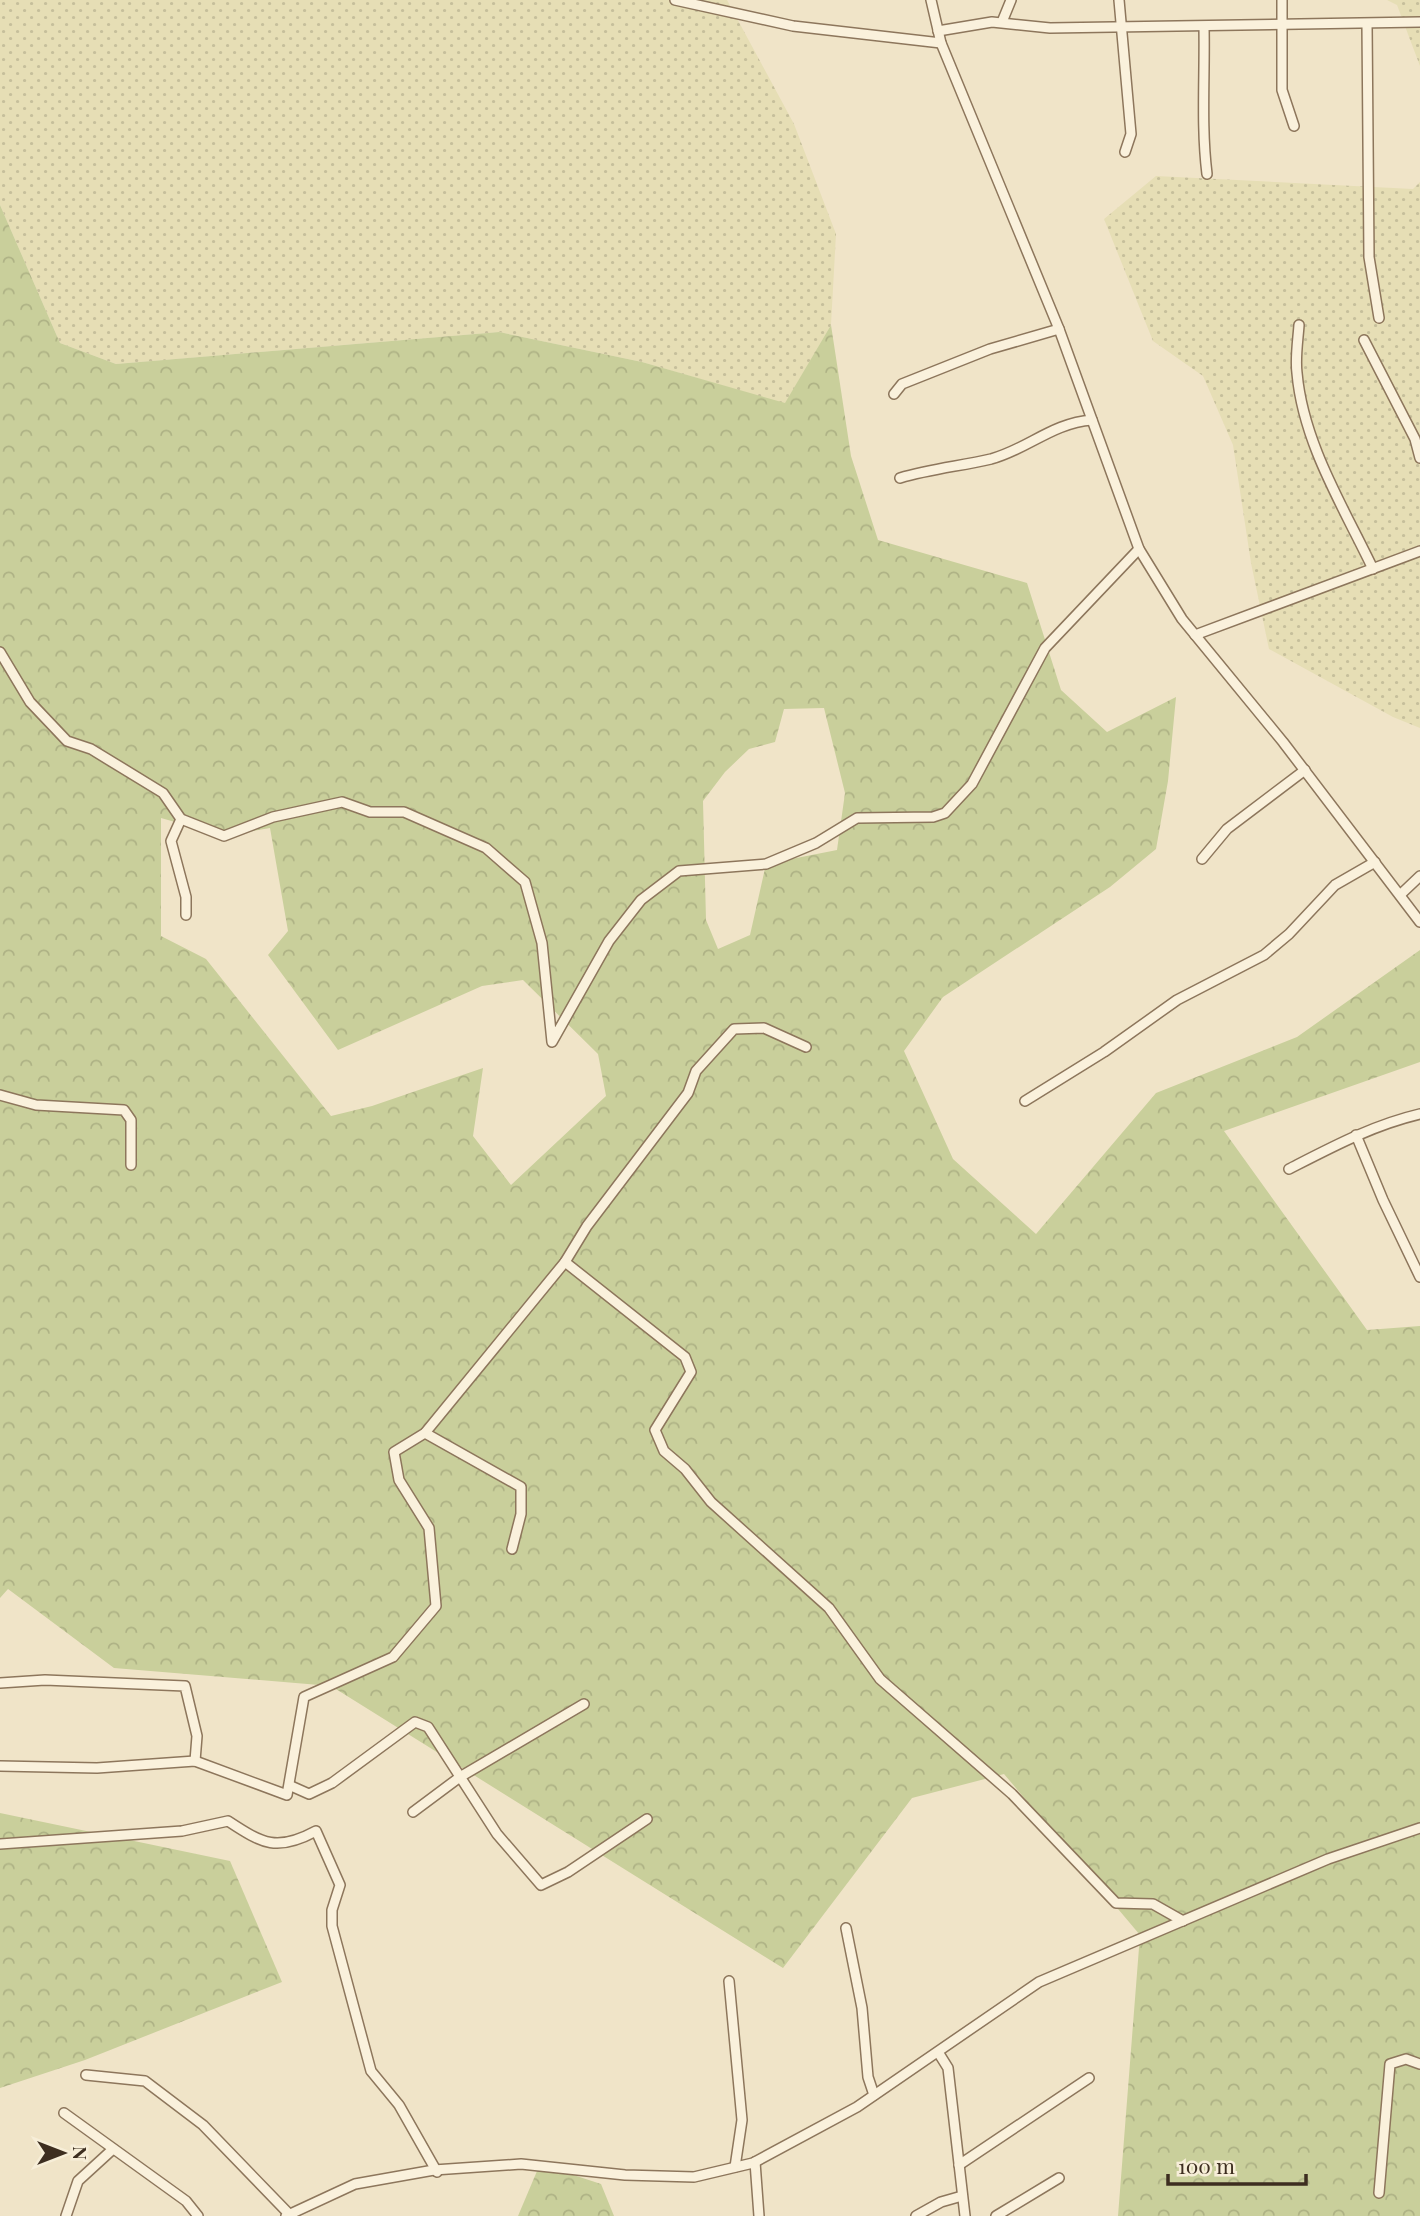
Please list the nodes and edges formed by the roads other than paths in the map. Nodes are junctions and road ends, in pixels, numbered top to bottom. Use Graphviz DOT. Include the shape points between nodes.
graph roads {
  1 [pos="675,0"];
  2 [pos="931,0"];
  3 [pos="1011,0"];
  4 [pos="1119,0"];
  5 [pos="1282,0"];
  6 [pos="1002,22"];
  7 [pos="1420,22"];
  8 [pos="1367,24"];
  9 [pos="1284,26"];
  10 [pos="1203,27"];
  11 [pos="1120,28"];
  12 [pos="938,31"];
  13 [pos="941,43"];
  14 [pos="1294,126"];
  15 [pos="1125,152"];
  16 [pos="1207,174"];
  17 [pos="1378,318"];
  18 [pos="1299,325"];
  19 [pos="1059,328"];
  20 [pos="1364,340"];
  21 [pos="894,394"];
  22 [pos="1092,420"];
  23 [pos="1420,458"];
  24 [pos="900,478"];
  25 [pos="1139,549"];
  26 [pos="1420,551"];
  27 [pos="1373,569"];
  28 [pos="1195,635"];
  29 [pos="0,652"];
  30 [pos="1305,770"];
  31 [pos="181,819"];
  32 [pos="1202,859"];
  33 [pos="1375,862"];
  34 [pos="1420,876"];
  35 [pos="1400,895"];
  36 [pos="186,915"];
  37 [pos="1420,922"];
  38 [pos="806,1047"];
  39 [pos="0,1095"];
  40 [pos="1026,1101"];
  41 [pos="1420,1114"];
  42 [pos="1356,1135"];
  43 [pos="131,1165"];
  44 [pos="1289,1169"];
  45 [pos="565,1262"];
  46 [pos="1420,1277"];
  47 [pos="425,1433"];
  48 [pos="512,1549"];
  49 [pos="0,1683"];
  50 [pos="584,1704"];
  51 [pos="195,1761"];
  52 [pos="0,1766"];
  53 [pos="460,1777"];
  54 [pos="290,1786"];
  55 [pos="413,1812"];
  56 [pos="646,1819"];
  57 [pos="1420,1828"];
  58 [pos="0,1844"];
  59 [pos="1182,1921"];
  60 [pos="846,1928"];
  61 [pos="729,1981"];
  62 [pos="938,2052"];
  63 [pos="1420,2064"];
  64 [pos="86,2075"];
  65 [pos="1089,2078"];
  66 [pos="874,2095"];
  67 [pos="64,2113"];
  68 [pos="113,2149"];
  69 [pos="754,2162"];
  70 [pos="959,2165"];
  71 [pos="735,2167"];
  72 [pos="437,2171"];
  73 [pos="1059,2178"];
  74 [pos="1379,2193"];
  75 [pos="962,2196"];
  76 [pos="287,2215"];
  77 [pos="66,2216"];
  78 [pos="198,2216"];
  79 [pos="759,2216"];
  80 [pos="916,2216"];
  81 [pos="965,2216"];
  82 [pos="996,2216"];
  1 -- 13 [label="street" via="793,26"];
  2 -- 12 [label="street"];
  3 -- 6 [label="street"];
  4 -- 11 [label="street"];
  5 -- 9 [label="street"];
  6 -- 11 [label="street" via="1050,29"];
  6 -- 12 [label="street"];
  7 -- 8 [label="street"];
  8 -- 9 [label="street"];
  8 -- 17 [label="street" via="1369,257"];
  9 -- 10 [label="street"];
  9 -- 14 [label="street" via="1282,90"];
  10 -- 11 [label="street"];
  10 -- 16 [label="street"];
  11 -- 15 [label="street" via="1131,134"];
  12 -- 13 [label="street"];
  13 -- 19 [label="street"];
  18 -- 27 [label="street" via="1296,371 1303,414"];
  19 -- 21 [label="street" via="902,384"];
  19 -- 22 [label="street"];
  20 -- 23 [label="street" via="1415,439"];
  22 -- 24 [label="street" via="1068,422 993,458"];
  22 -- 25 [label="street"];
  25 -- 28 [label="street"];
  25 -- 31 [label="street" via="1045,648 972,785 945,813 857,818 816,844 765,864 679,871 640,900 609,941 552,1042 542,943 525,882 486,848 404,812 370,812 342,802 273,817 224,836"];
  26 -- 27 [label="street"];
  27 -- 28 [label="street"];
  28 -- 30 [label="street"];
  29 -- 31 [label="street" via="30,702 67,741 91,749 163,793"];
  30 -- 32 [label="street" via="1227,829"];
  30 -- 33 [label="street"];
  31 -- 36 [label="street" via="171,841 186,897"];
  33 -- 35 [label="street"];
  33 -- 40 [label="street" via="1335,885 1264,955 1184,996"];
  34 -- 35 [label="street"];
  35 -- 37 [label="street"];
  38 -- 45 [label="street" via="764,1028 734,1029 696,1071 688,1093"];
  39 -- 43 [label="street" via="36,1105 124,1110 131,1120"];
  41 -- 42 [label="street"];
  42 -- 44 [label="street"];
  42 -- 46 [label="street"];
  45 -- 47 [label="street"];
  45 -- 59 [label="street" via="685,1356 691,1373 655,1430 664,1451 711,1502 829,1608 880,1679 1012,1794 1116,1903 1153,1904"];
  47 -- 48 [label="street" via="521,1487 521,1514"];
  47 -- 54 [label="street" via="394,1452 399,1480 429,1528 436,1606 393,1657 304,1697"];
  49 -- 51 [label="street" via="45,1680 185,1686 197,1736"];
  50 -- 53 [label="street"];
  51 -- 52 [label="street" via="97,1768"];
  51 -- 54 [label="street" via="286,1795"];
  53 -- 54 [label="street" via="428,1727 415,1722 332,1783 310,1794"];
  53 -- 55 [label="street"];
  53 -- 56 [label="street" via="497,1834 541,1885"];
  57 -- 59 [label="street" via="1328,1859"];
  58 -- 72 [label="street" via="182,1831 228,1821 262,1843 292,1844 316,1830 340,1885 332,1926 371,2071 399,2105"];
  59 -- 62 [label="street" via="1039,1982"];
  60 -- 66 [label="street"];
  61 -- 71 [label="street" via="742,2120"];
  62 -- 66 [label="street"];
  62 -- 70 [label="street" via="948,2068"];
  63 -- 74 [label="street" via="1406,2059 1390,2064"];
  64 -- 76 [label="street" via="145,2081 203,2125"];
  65 -- 70 [label="street"];
  66 -- 69 [label="street"];
  67 -- 68 [label="street"];
  68 -- 77 [label="street" via="78,2181"];
  68 -- 78 [label="street" via="187,2201"];
  69 -- 71 [label="street"];
  69 -- 79 [label="street"];
  70 -- 75 [label="street"];
  71 -- 72 [label="street" via="694,2177 521,2164"];
  72 -- 76 [label="street" via="355,2184"];
  73 -- 82 [label="street"];
  75 -- 80 [label="street"];
  75 -- 81 [label="street"];
}
